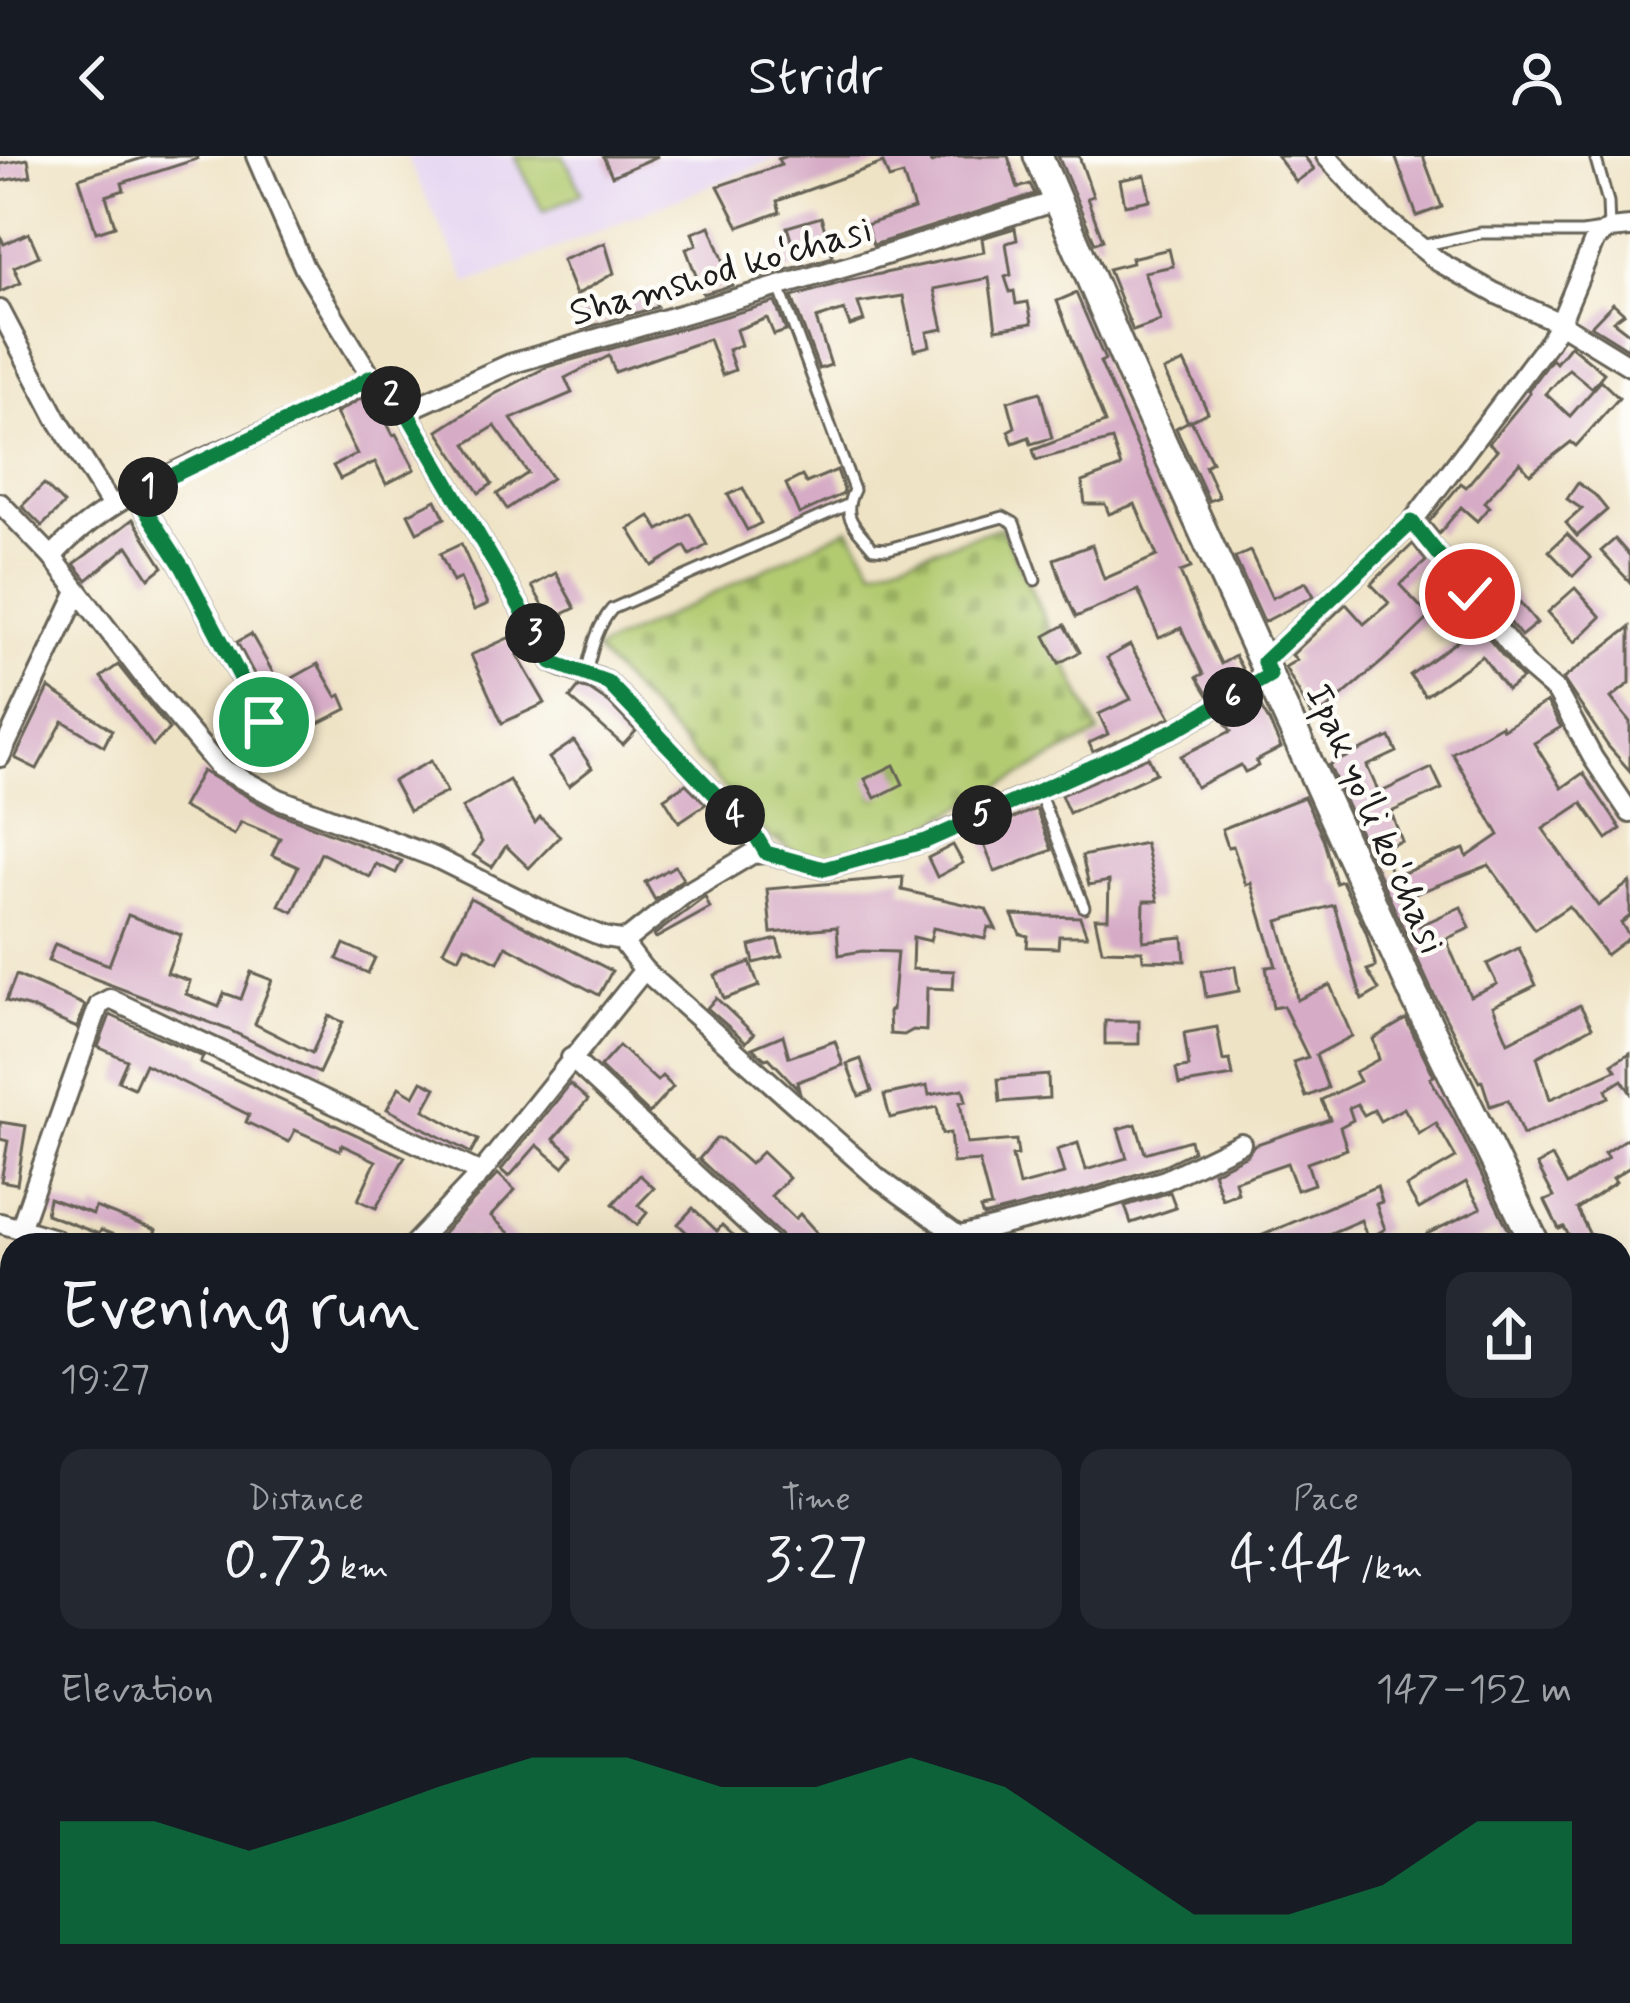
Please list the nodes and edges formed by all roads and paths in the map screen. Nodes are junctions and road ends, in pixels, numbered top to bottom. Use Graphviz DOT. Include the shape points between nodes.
graph roads {
  1 [pos="256,156"];
  2 [pos="1038,156"];
  3 [pos="1326,156"];
  4 [pos="1595,156"];
  5 [pos="1056,201"];
  6 [pos="1620,228"];
  7 [pos="1420,247"];
  8 [pos="779,285"];
  9 [pos="0,310"];
  10 [pos="1560,323"];
  11 [pos="1630,366"];
  12 [pos="371,377"];
  13 [pos="406,411"];
  14 [pos="135,494"];
  15 [pos="0,503"];
  16 [pos="847,505"];
  17 [pos="112,506"];
  18 [pos="1412,522"];
  19 [pos="52,557"];
  20 [pos="1035,580"];
  21 [pos="78,592"];
  22 [pos="1267,668"];
  23 [pos="586,673"];
  24 [pos="264,722"];
  25 [pos="0,757"];
  26 [pos="1038,790"];
  27 [pos="1630,814"];
  28 [pos="766,853"];
  29 [pos="1084,907"];
  30 [pos="621,940"];
  31 [pos="644,970"];
  32 [pos="571,1058"];
  33 [pos="1241,1142"];
  34 [pos="481,1173"];
  35 [pos="0,1223"];
  36 [pos="20,1229"];
  37 [pos="31,1233"];
  38 [pos="424,1233"];
  39 [pos="752,1233"];
  40 [pos="954,1233"];
  41 [pos="991,1233"];
  42 [pos="1531,1233"];
  1 -- 12 [label="street" via="304,267"];
  2 -- 5 [label="main road, Ipak yo'li ko'chasi"];
  3 -- 7 [label="street"];
  4 -- 6 [label="lane"];
  5 -- 8 [label="street, Shamshod koʻchasi"];
  5 -- 22 [label="main road, Ipak yo'li ko'chasi"];
  6 -- 7 [label="lane" via="1481,233"];
  6 -- 10 [label="street" via="1595,239"];
  7 -- 10 [label="street"];
  8 -- 13 [label="street, Shamshod koʻchasi" via="510,364"];
  8 -- 16 [label="lane" via="854,490"];
  9 -- 17 [label="street"];
  10 -- 11 [label="street"];
  10 -- 18 [label="street"];
  12 -- 13 [label="street"];
  12 -- 14 [label="street"];
  13 -- 23 [label="street" via="552,662"];
  14 -- 17 [label="street"];
  14 -- 24 [label="street"];
  15 -- 19 [label="street"];
  16 -- 20 [label="lane" via="873,548 1003,517 1014,523"];
  16 -- 23 [label="lane" via="612,609"];
  17 -- 19 [label="street"];
  18 -- 22 [label="street"];
  18 -- 27 [label="street" via="1557,692"];
  19 -- 21 [label="street"];
  21 -- 25 [label="street"];
  21 -- 30 [label="street" via="219,767"];
  22 -- 26 [label="street" via="1175,730"];
  22 -- 42 [label="main road, Ipak yo'li ko'chasi" via="1414,997"];
  23 -- 28 [label="street" via="607,682"];
  26 -- 28 [label="street" via="926,841 824,869"];
  26 -- 29 [label="lane"];
  28 -- 30 [label="street" via="683,895"];
  30 -- 31 [label="street"];
  31 -- 32 [label="street"];
  31 -- 40 [label="street" via="878,1178"];
  32 -- 34 [label="street"];
  32 -- 39 [label="street"];
  33 -- 41 [label="street" via="1166,1180"];
  34 -- 36 [label="street" via="110,999 99,1006"];
  34 -- 38 [label="street"];
  35 -- 36 [label="street"];
  36 -- 37 [label="street"];
}
